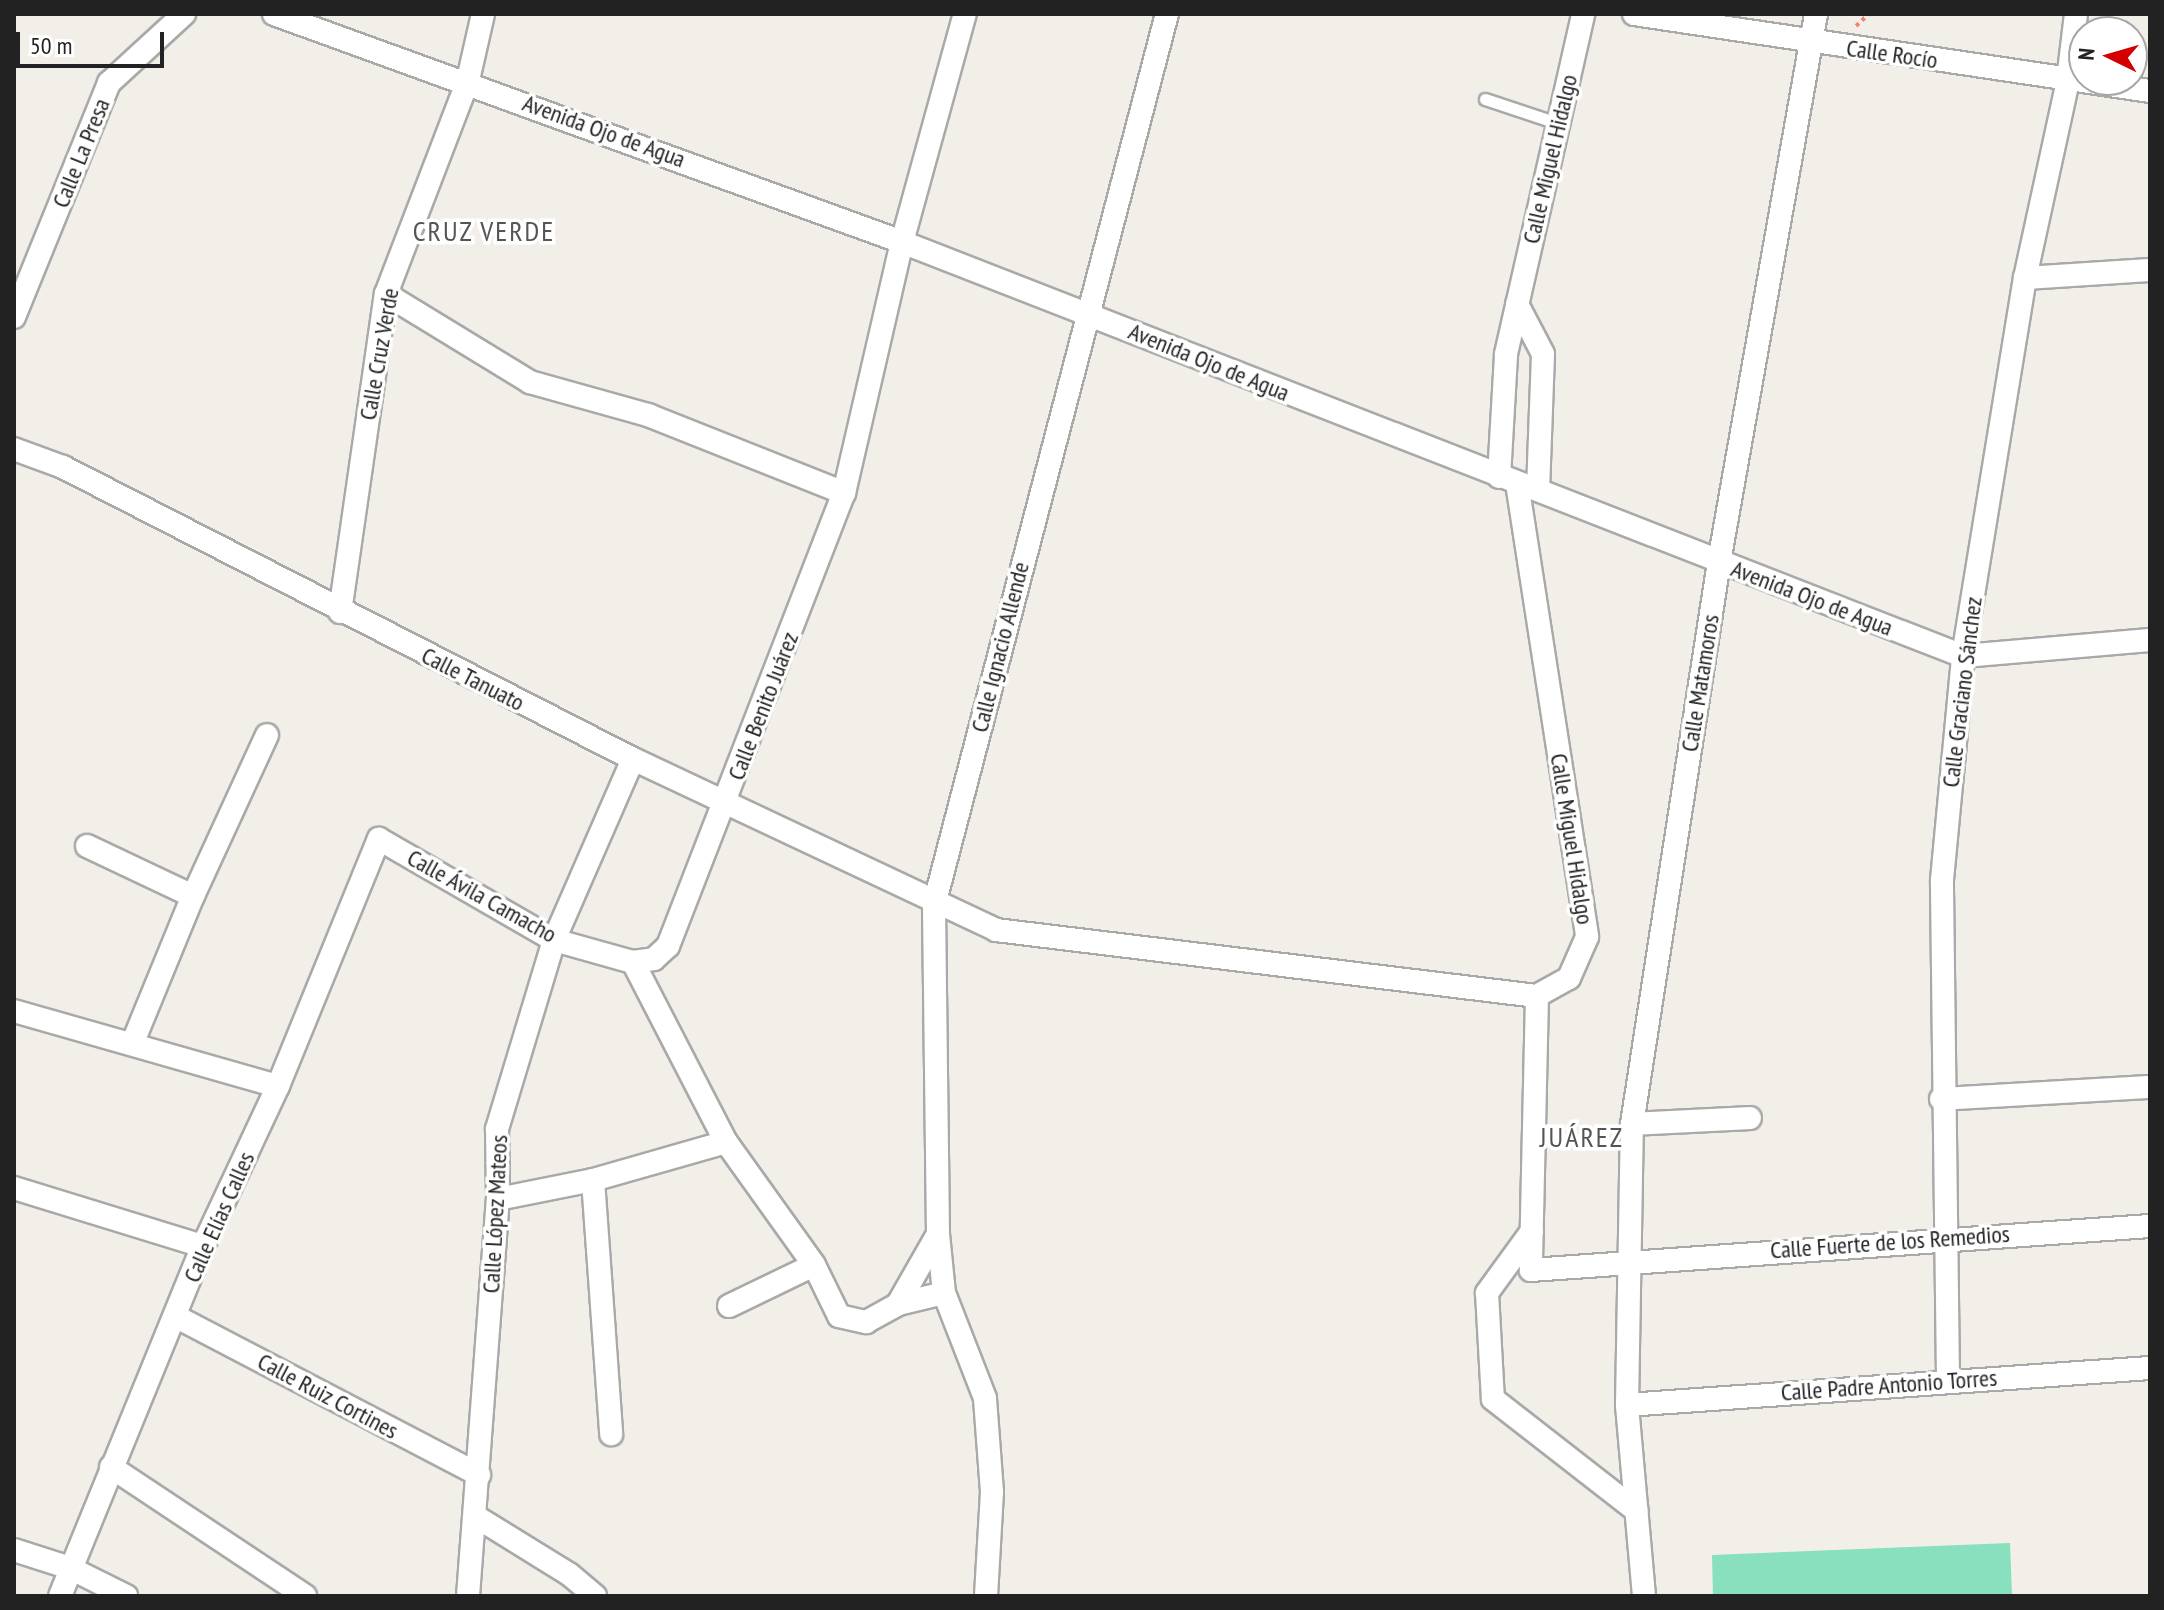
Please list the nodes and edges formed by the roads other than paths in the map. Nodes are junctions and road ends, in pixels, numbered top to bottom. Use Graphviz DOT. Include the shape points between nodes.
graph roads {
  1 [pos="184,14"];
  2 [pos="274,14"];
  3 [pos="483,14"];
  4 [pos="965,14"];
  5 [pos="1167,14"];
  6 [pos="1583,14"];
  7 [pos="1634,14"];
  8 [pos="1816,14"];
  9 [pos="1811,42"];
  10 [pos="468,80"];
  11 [pos="2068,80"];
  12 [pos="1485,99"];
  13 [pos="1557,123"];
  14 [pos="902,242"];
  15 [pos="2150,270"];
  16 [pos="2025,278"];
  17 [pos="386,294"];
  18 [pos="1517,304"];
  19 [pos="1086,314"];
  20 [pos="14,317"];
  21 [pos="14,449"];
  22 [pos="1518,483"];
  23 [pos="844,493"];
  24 [pos="1719,562"];
  25 [pos="340,612"];
  26 [pos="2150,640"];
  27 [pos="1963,656"];
  28 [pos="267,735"];
  29 [pos="633,759"];
  30 [pos="727,800"];
  31 [pos="379,839"];
  32 [pos="87,846"];
  33 [pos="193,896"];
  34 [pos="934,905"];
  35 [pos="554,940"];
  36 [pos="633,962"];
  37 [pos="1537,996"];
  38 [pos="14,1011"];
  39 [pos="133,1042"];
  40 [pos="278,1086"];
  41 [pos="2150,1087"];
  42 [pos="1941,1099"];
  43 [pos="1750,1118"];
  44 [pos="1632,1124"];
  45 [pos="726,1142"];
  46 [pos="593,1180"];
  47 [pos="14,1188"];
  48 [pos="498,1199"];
  49 [pos="2150,1226"];
  50 [pos="1532,1231"];
  51 [pos="938,1234"];
  52 [pos="1943,1237"];
  53 [pos="203,1246"];
  54 [pos="1631,1262"];
  55 [pos="814,1265"];
  56 [pos="944,1293"];
  57 [pos="898,1304"];
  58 [pos="729,1306"];
  59 [pos="177,1317"];
  60 [pos="2150,1368"];
  61 [pos="1948,1379"];
  62 [pos="1627,1405"];
  63 [pos="611,1434"];
  64 [pos="111,1467"];
  65 [pos="479,1475"];
  66 [pos="1637,1511"];
  67 [pos="475,1516"];
  68 [pos="14,1550"];
  69 [pos="70,1568"];
  70 [pos="60,1596"];
  71 [pos="126,1596"];
  72 [pos="305,1596"];
  73 [pos="468,1596"];
  74 [pos="595,1596"];
  75 [pos="986,1596"];
  76 [pos="1644,1596"];
  1 -- 20 [label="street, Calle La Presa" via="109,83"];
  2 -- 10 [label="street, Avenida Ojo de Agua"];
  3 -- 10 [label="street, Calle Cruz Verde"];
  4 -- 14 [label="street, Calle Benito Juárez"];
  5 -- 19 [label="street, Calle Ignacio Allende"];
  6 -- 13 [label="street, Calle Miguel Hidalgo"];
  7 -- 9 [label="street, Calle Rocío"];
  8 -- 9 [label="street, Calle Matamoros"];
  9 -- 11 [label="street, Calle Rocío"];
  9 -- 24 [label="street, Calle Matamoros"];
  10 -- 14 [label="street, Avenida Ojo de Agua"];
  10 -- 17 [label="street, Calle Cruz Verde"];
  11 -- 16 [label="street, Calle Graciano Sánchez"];
  12 -- 13 [label="lane"];
  13 -- 18 [label="street, Calle Miguel Hidalgo"];
  14 -- 19 [label="street, Avenida Ojo de Agua"];
  14 -- 23 [label="street, Calle Benito Juárez"];
  15 -- 16 [label="street"];
  16 -- 27 [label="street, Calle Graciano Sánchez"];
  17 -- 23 [label="street" via="530,382 648,415"];
  17 -- 25 [label="street, Calle Cruz Verde"];
  18 -- 22 [label="street, Calle Miguel Hidalgo" via="1506,354"];
  18 -- 22 [label="street, Calle Miguel Hidalgo" via="1543,354"];
  19 -- 22 [label="street, Avenida Ojo de Agua"];
  19 -- 34 [label="street, Calle Ignacio Allende"];
  21 -- 25 [label="street, Calle Tanuato" via="63,467"];
  22 -- 24 [label="street, Avenida Ojo de Agua"];
  22 -- 37 [label="street, Calle Miguel Hidalgo" via="1587,937 1569,978"];
  23 -- 30 [label="street, Calle Benito Juárez"];
  24 -- 27 [label="street, Avenida Ojo de Agua"];
  24 -- 44 [label="street, Calle Matamoros"];
  25 -- 29 [label="street, Calle Tanuato"];
  26 -- 27 [label="street, Avenida Ojo de Agua"];
  27 -- 42 [label="street, Calle Graciano Sánchez" via="1942,880"];
  28 -- 33 [label="street"];
  29 -- 30 [label="street, Calle Tanuato"];
  29 -- 35 [label="street, Calle López Mateos"];
  30 -- 34 [label="street, Calle Tanuato"];
  30 -- 36 [label="street, Calle Benito Juárez" via="668,946 654,959"];
  31 -- 35 [label="street, Calle Ávila Camacho"];
  31 -- 40 [label="street, Calle Elías Calles"];
  32 -- 33 [label="street"];
  33 -- 39 [label="street"];
  34 -- 37 [label="street, Calle Tanuato" via="996,930"];
  34 -- 51 [label="street, Calle Ignacio Allende"];
  35 -- 36 [label="street, Calle Ávila Camacho"];
  35 -- 48 [label="street, Calle López Mateos" via="497,1129"];
  36 -- 45 [label="street"];
  37 -- 50 [label="street"];
  38 -- 39 [label="street"];
  39 -- 40 [label="street"];
  40 -- 53 [label="street, Calle Elías Calles"];
  41 -- 42 [label="street"];
  42 -- 52 [label="street, Calle Graciano Sánchez"];
  43 -- 44 [label="street"];
  44 -- 54 [label="street, Calle Matamoros"];
  45 -- 46 [label="street"];
  45 -- 55 [label="street"];
  46 -- 48 [label="street"];
  46 -- 63 [label="street"];
  47 -- 53 [label="street"];
  48 -- 65 [label="street, Calle López Mateos"];
  49 -- 52 [label="street, Calle Fuerte de los Remedios"];
  50 -- 54 [label="street" via="1531,1270"];
  50 -- 66 [label="street" via="1487,1293 1493,1399"];
  51 -- 56 [label="street, Calle Ignacio Allende"];
  51 -- 57 [label="street"];
  52 -- 54 [label="street, Calle Fuerte de los Remedios"];
  52 -- 61 [label="street, Calle Graciano Sánchez"];
  53 -- 59 [label="street, Calle Elías Calles"];
  54 -- 62 [label="street"];
  55 -- 57 [label="street" via="839,1316 850,1322 866,1322"];
  55 -- 58 [label="street"];
  56 -- 57 [label="street"];
  56 -- 75 [label="street, Calle Ignacio Allende" via="985,1398 992,1492"];
  59 -- 64 [label="street, Calle Elías Calles"];
  59 -- 65 [label="street, Calle Ruiz Cortines"];
  60 -- 61 [label="street, Calle Padre Antonio Torres"];
  61 -- 62 [label="street, Calle Padre Antonio Torres"];
  62 -- 66 [label="street"];
  64 -- 69 [label="street, Calle Elías Calles"];
  64 -- 72 [label="street"];
  65 -- 67 [label="street, Calle López Mateos"];
  66 -- 76 [label="street"];
  67 -- 73 [label="street, Calle López Mateos"];
  67 -- 74 [label="street"];
  68 -- 69 [label="street"];
  69 -- 70 [label="street, Calle Elías Calles"];
  69 -- 71 [label="street"];
}
